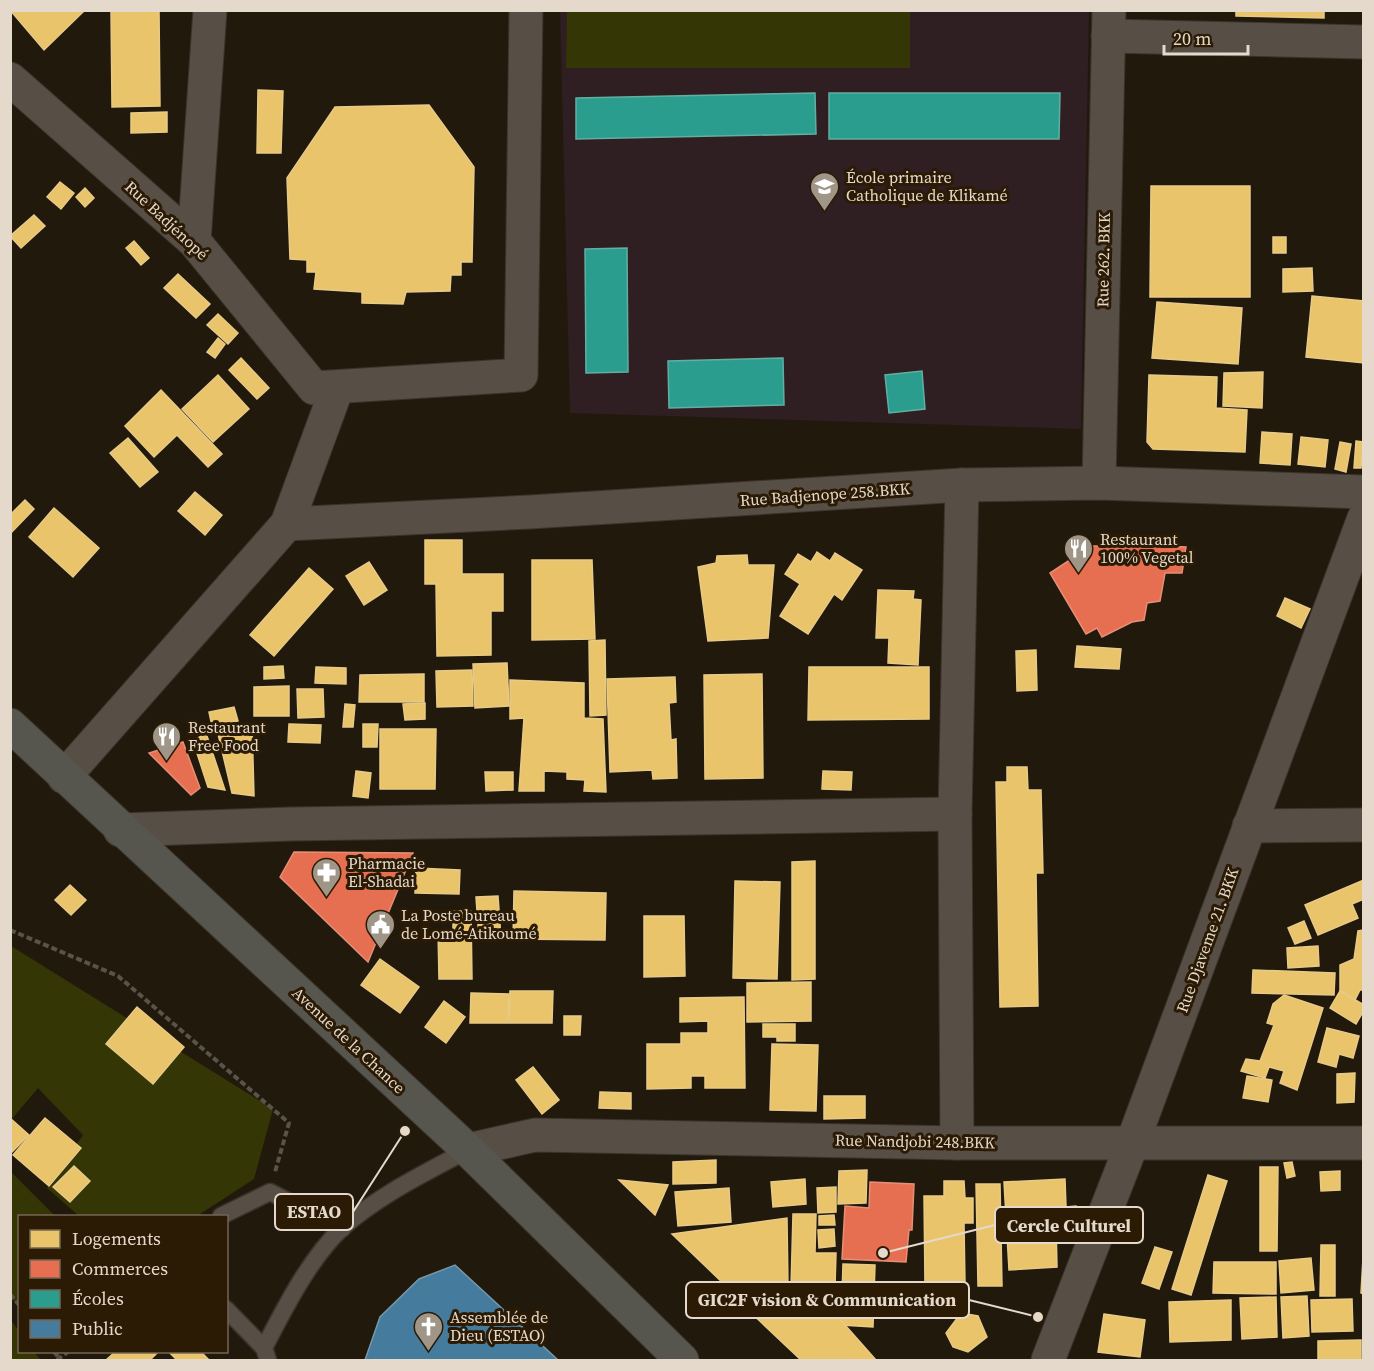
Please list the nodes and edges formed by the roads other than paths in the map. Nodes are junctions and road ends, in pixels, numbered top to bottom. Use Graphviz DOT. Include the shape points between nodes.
graph roads {
  1 [pos="210,10"];
  2 [pos="526,10"];
  3 [pos="1109,23"];
  4 [pos="1364,42"];
  5 [pos="10,79"];
  6 [pos="194,241"];
  7 [pos="337,388"];
  8 [pos="1099,483"];
  9 [pos="962,485"];
  10 [pos="1364,492"];
  11 [pos="1364,518"];
  12 [pos="287,524"];
  13 [pos="10,725"];
  14 [pos="64,777"];
  15 [pos="955,814"];
  16 [pos="1364,825"];
  17 [pos="1249,826"];
  18 [pos="120,830"];
  19 [pos="1133,1141"];
  20 [pos="957,1143"];
  21 [pos="1364,1143"];
  22 [pos="468,1150"];
  23 [pos="222,1215"];
  24 [pos="342,1229"];
  25 [pos="228,1311"];
  26 [pos="266,1354"];
  27 [pos="682,1360"];
  28 [pos="1048,1360"];
  1 -- 6 [label="street"];
  2 -- 7 [label="street" via="521,375"];
  3 -- 4 [label="street, Rue 262. BKK"];
  3 -- 8 [label="street, Rue 262. BKK"];
  5 -- 6 [label="street, Rue Badjénopé"];
  6 -- 7 [label="street, Rue Badjénopé" via="314,388"];
  7 -- 12 [label="street"];
  8 -- 9 [label="street, Rue Badjenope 258.BKK"];
  8 -- 10 [label="street, Rue Badjenope 258.BKK"];
  9 -- 12 [label="street, Rue Badjenope 258.BKK"];
  9 -- 15 [label="street"];
  11 -- 17 [label="street, Rue Djaveme 21. BKK"];
  12 -- 14 [label="street"];
  13 -- 14 [label="main road, Avenue de la Chance"];
  14 -- 18 [label="main road, Avenue de la Chance"];
  15 -- 18 [label="street"];
  15 -- 20 [label="street"];
  16 -- 17 [label="street"];
  17 -- 19 [label="street, Rue Djaveme 21. BKK"];
  18 -- 22 [label="main road, Avenue de la Chance"];
  19 -- 20 [label="street, Rue Nandjobi 248.BKK"];
  19 -- 21 [label="street, Rue Nandjobi 248.BKK"];
  19 -- 28 [label="street, Rue Djaveme 21. BKK"];
  20 -- 22 [label="street, Rue Nandjobi 248.BKK" via="535,1135"];
  22 -- 24 [label="lane" via="396,1189"];
  22 -- 27 [label="main road, Avenue de la Chance"];
  23 -- 24 [label="lane" via="270,1192"];
  24 -- 26 [label="lane" via="297,1285"];
  25 -- 26 [label="lane"];
}
